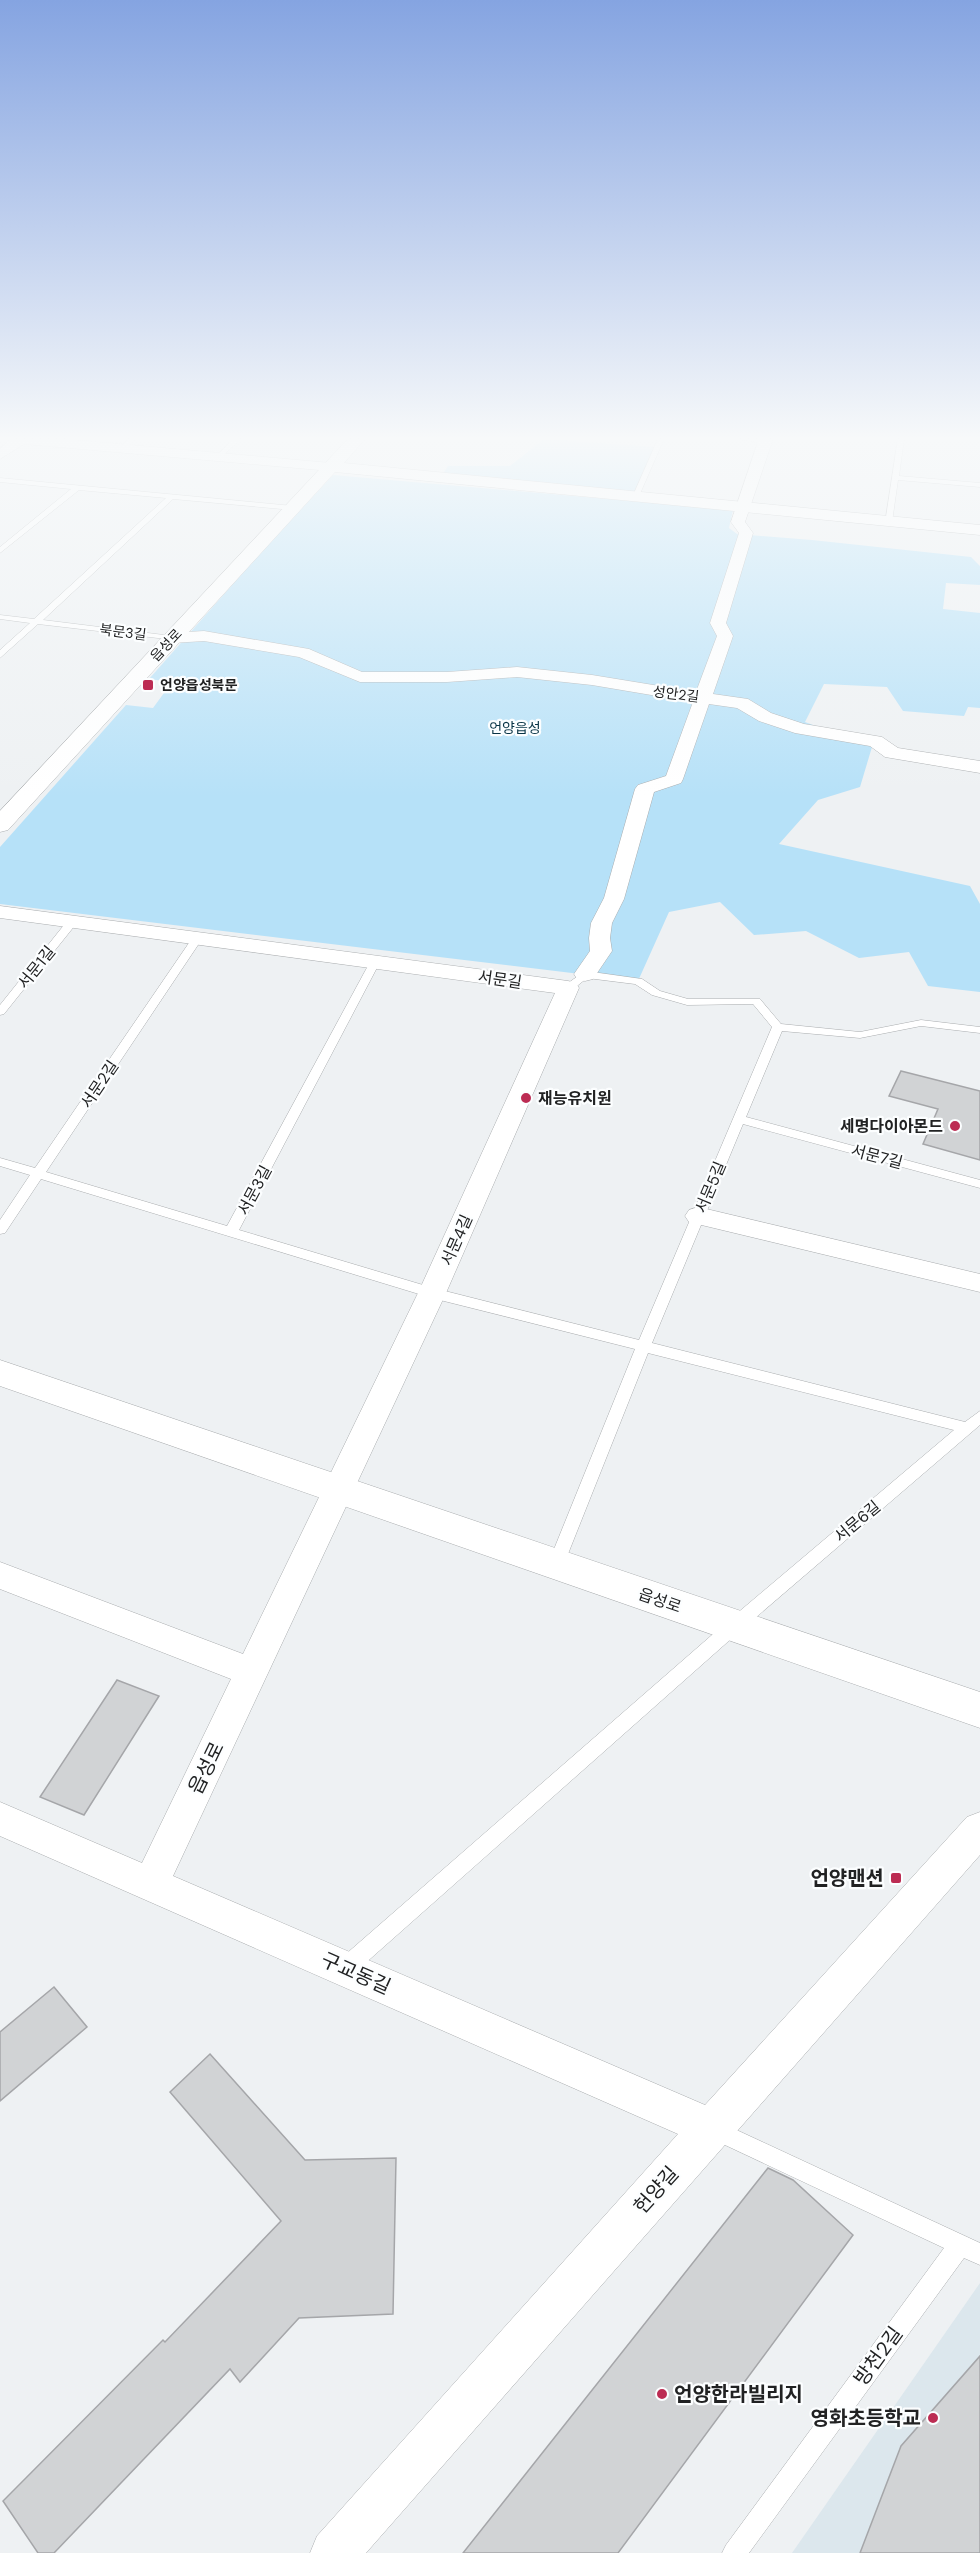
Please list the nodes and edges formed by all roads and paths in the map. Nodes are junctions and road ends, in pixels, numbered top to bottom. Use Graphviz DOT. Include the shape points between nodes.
graph roads {
  1 [pos="105,558"];
  2 [pos="247,558"];
  3 [pos="738,558"];
  4 [pos="0,617"];
  5 [pos="37,621"];
  6 [pos="172,639"];
  7 [pos="0,656"];
  8 [pos="703,698"];
  9 [pos="980,767"];
  10 [pos="3,819"];
  11 [pos="0,912"];
  12 [pos="72,922"];
  13 [pos="197,939"];
  14 [pos="375,962"];
  15 [pos="576,981"];
  16 [pos="0,1012"];
  17 [pos="778,1027"];
  18 [pos="980,1030"];
  19 [pos="739,1119"];
  20 [pos="0,1162"];
  21 [pos="39,1173"];
  22 [pos="980,1184"];
  23 [pos="698,1216"];
  24 [pos="0,1230"];
  25 [pos="231,1232"];
  26 [pos="980,1283"];
  27 [pos="432,1293"];
  28 [pos="643,1347"];
  29 [pos="0,1373"];
  30 [pos="980,1417"];
  31 [pos="967,1428"];
  32 [pos="340,1490"];
  33 [pos="556,1564"];
  34 [pos="0,1575"];
  35 [pos="734,1626"];
  36 [pos="252,1672"];
  37 [pos="980,1710"];
  38 [pos="0,1819"];
  39 [pos="980,1829"];
  40 [pos="151,1884"];
  41 [pos="345,1968"];
  42 [pos="711,2128"];
  43 [pos="970,2250"];
  44 [pos="334,2553"];
  45 [pos="734,2553"];
  1 -- 5 [label="lane"];
  2 -- 6 [label="street, 읍성로"];
  3 -- 8 [label="street" via="718,623 725,636"];
  4 -- 5 [label="lane, 북문3길"];
  5 -- 6 [label="lane, 북문3길"];
  5 -- 7 [label="lane"];
  6 -- 8 [label="street, 성안2길" via="204,636 303,653 360,678 518,672"];
  6 -- 10 [label="street, 읍성로"];
  8 -- 9 [label="street, 성안2길" via="742,703 765,717 801,729 876,741 891,753"];
  8 -- 15 [label="street, 서문4길" via="674,779 645,789 614,899 605,908 601,951"];
  11 -- 12 [label="street, 서문길"];
  12 -- 13 [label="street, 서문길"];
  12 -- 16 [label="lane, 서문1길"];
  13 -- 14 [label="street, 서문길"];
  13 -- 21 [label="lane, 서문2길"];
  14 -- 15 [label="street, 서문길"];
  14 -- 25 [label="lane, 서문3길"];
  15 -- 17 [label="lane, 서문길" via="638,981 656,993 687,1002 756,1001"];
  15 -- 27 [label="street, 서문4길"];
  17 -- 18 [label="lane" via="860,1035 921,1023"];
  17 -- 19 [label="lane, 서문5길"];
  19 -- 22 [label="lane, 서문7길"];
  19 -- 23 [label="lane, 서문5길"];
  20 -- 21 [label="lane"];
  21 -- 24 [label="lane, 서문2길"];
  21 -- 25 [label="lane"];
  23 -- 26 [label="street"];
  23 -- 28 [label="lane, 서문5길"];
  25 -- 27 [label="lane, 서문3길"];
  27 -- 28 [label="lane"];
  27 -- 32 [label="street, 서문4길"];
  28 -- 31 [label="lane"];
  28 -- 33 [label="lane, 서문5길"];
  29 -- 32 [label="street, 읍성로"];
  30 -- 31 [label="lane, 서문6길"];
  31 -- 35 [label="lane, 서문6길"];
  32 -- 33 [label="street, 읍성로"];
  32 -- 36 [label="street, 읍성로"];
  33 -- 35 [label="street, 읍성로"];
  34 -- 36 [label="street"];
  35 -- 37 [label="street, 읍성로"];
  35 -- 41 [label="lane, 서문6길"];
  36 -- 40 [label="street, 읍성로"];
  38 -- 40 [label="street, 구교동길"];
  39 -- 42 [label="street, 헌양길"];
  40 -- 41 [label="street, 구교동길"];
  41 -- 42 [label="street, 구교동길"];
  42 -- 43 [label="lane, 방천2길"];
  42 -- 44 [label="street, 헌양길"];
  43 -- 45 [label="lane, 방천2길"];
}
